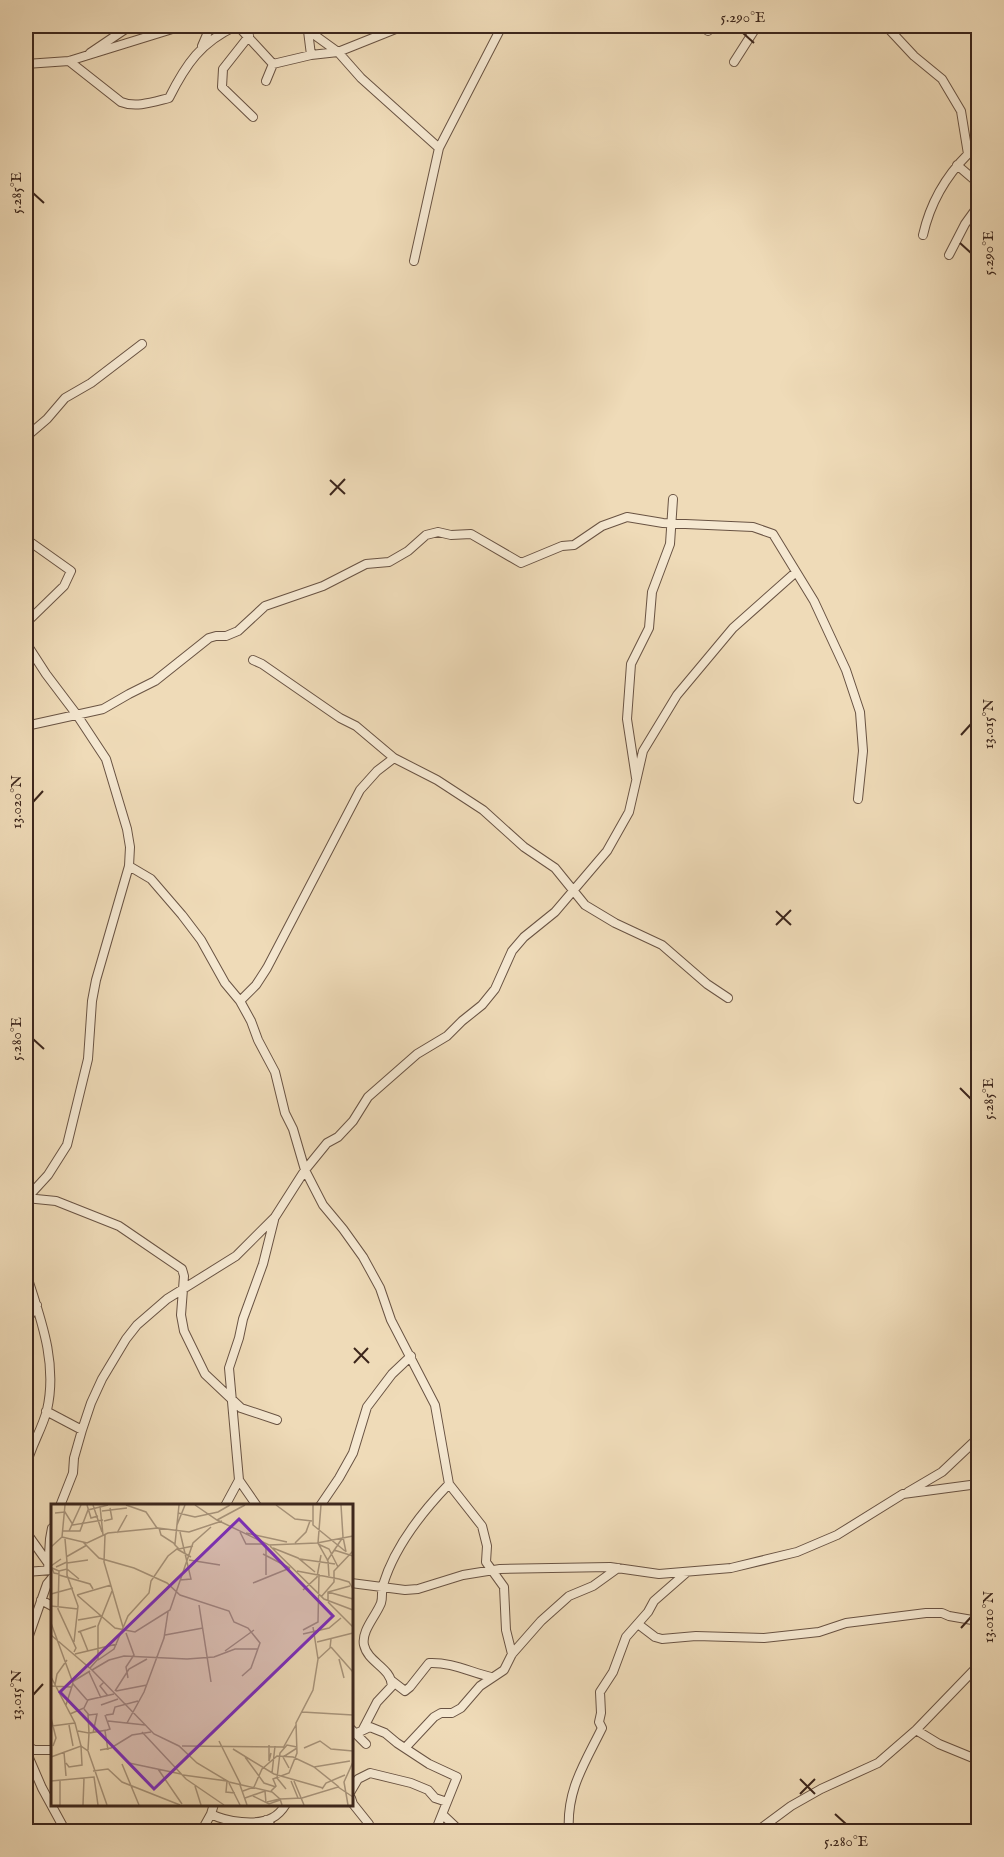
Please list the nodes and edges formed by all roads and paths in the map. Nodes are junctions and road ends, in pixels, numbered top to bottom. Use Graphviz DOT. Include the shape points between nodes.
graph roads {
  1 [pos="130,26"];
  2 [pos="182,26"];
  3 [pos="209,26"];
  4 [pos="237,26"];
  5 [pos="403,26"];
  6 [pos="502,26"];
  7 [pos="757,26"];
  8 [pos="886,26"];
  9 [pos="307,27"];
  10 [pos="249,36"];
  11 [pos="202,46"];
  12 [pos="338,52"];
  13 [pos="311,55"];
  14 [pos="85,56"];
  15 [pos="69,61"];
  16 [pos="734,62"];
  17 [pos="26,64"];
  18 [pos="273,64"];
  19 [pos="266,81"];
  20 [pos="253,117"];
  21 [pos="439,148"];
  22 [pos="957,165"];
  23 [pos="978,183"];
  24 [pos="978,206"];
  25 [pos="923,235"];
  26 [pos="949,255"];
  27 [pos="414,261"];
  28 [pos="142,344"];
  29 [pos="26,437"];
  30 [pos="673,500"];
  31 [pos="672,523"];
  32 [pos="26,539"];
  33 [pos="796,572"];
  34 [pos="26,623"];
  35 [pos="26,643"];
  36 [pos="253,660"];
  37 [pos="77,715"];
  38 [pos="26,726"];
  39 [pos="394,758"];
  40 [pos="637,784"];
  41 [pos="858,799"];
  42 [pos="129,866"];
  43 [pos="572,890"];
  44 [pos="728,998"];
  45 [pos="240,1001"];
  46 [pos="305,1170"];
  47 [pos="26,1199"];
  48 [pos="275,1217"];
  49 [pos="26,1272"];
  50 [pos="183,1288"];
  51 [pos="37,1305"];
  52 [pos="26,1321"];
  53 [pos="411,1356"];
  54 [pos="233,1402"];
  55 [pos="46,1411"];
  56 [pos="277,1420"];
  57 [pos="82,1430"];
  58 [pos="978,1438"];
  59 [pos="26,1467"];
  60 [pos="239,1480"];
  61 [pos="449,1484"];
  62 [pos="978,1484"];
  63 [pos="903,1494"];
  64 [pos="61,1504"];
  65 [pos="226,1504"];
  66 [pos="256,1504"];
  67 [pos="321,1504"];
  68 [pos="26,1532"];
  69 [pos="51,1534"];
  70 [pos="26,1553"];
  71 [pos="618,1568"];
  72 [pos="491,1570"];
  73 [pos="50,1571"];
  74 [pos="26,1572"];
  75 [pos="686,1573"];
  76 [pos="352,1582"];
  77 [pos="382,1587"];
  78 [pos="41,1600"];
  79 [pos="51,1605"];
  80 [pos="978,1621"];
  81 [pos="638,1624"];
  82 [pos="26,1644"];
  83 [pos="513,1654"];
  84 [pos="978,1669"];
  85 [pos="491,1677"];
  86 [pos="392,1681"];
  87 [pos="26,1705"];
  88 [pos="26,1716"];
  89 [pos="357,1730"];
  90 [pos="916,1730"];
  91 [pos="366,1744"];
  92 [pos="26,1746"];
  93 [pos="405,1748"];
  94 [pos="51,1750"];
  95 [pos="26,1751"];
  96 [pos="978,1760"];
  97 [pos="32,1767"];
  98 [pos="26,1778"];
  99 [pos="352,1789"];
  100 [pos="352,1801"];
  101 [pos="447,1802"];
  102 [pos="51,1803"];
  103 [pos="52,1806"];
  104 [pos="213,1806"];
  105 [pos="284,1806"];
  106 [pos="211,1814"];
  107 [pos="443,1815"];
  108 [pos="266,1820"];
  109 [pos="240,1822"];
  110 [pos="66,1832"];
  111 [pos="201,1832"];
  112 [pos="243,1832"];
  113 [pos="276,1832"];
  114 [pos="368,1832"];
  115 [pos="435,1832"];
  116 [pos="461,1832"];
  117 [pos="569,1832"];
  118 [pos="756,1832"];
  1 -- 14 [label="street"];
  2 -- 14 [label="street"];
  3 -- 11 [label="street"];
  4 -- 10 [label="street"];
  4 -- 11 [label="street"];
  5 -- 12 [label="street"];
  6 -- 21 [label="street"];
  7 -- 16 [label="street"];
  8 -- 22 [label="street" via="942,79 961,111 968,154"];
  9 -- 12 [label="street"];
  9 -- 13 [label="street"];
  10 -- 18 [label="street"];
  10 -- 20 [label="street" via="223,69 222,87"];
  11 -- 15 [label="street" via="169,98 129,105"];
  12 -- 13 [label="street"];
  12 -- 21 [label="street"];
  13 -- 18 [label="street"];
  14 -- 15 [label="street"];
  15 -- 17 [label="street"];
  18 -- 19 [label="street"];
  21 -- 27 [label="street"];
  22 -- 23 [label="street"];
  22 -- 25 [label="street" via="941,187"];
  24 -- 26 [label="street"];
  28 -- 29 [label="street" via="65,398"];
  30 -- 31 [label="street"];
  31 -- 33 [label="street" via="753,527 772,534"];
  31 -- 37 [label="street" via="627,517 603,526 574,545 521,563 471,534 426,535 389,562 366,564 323,586 265,606 238,631 209,638 155,681 103,710"];
  31 -- 40 [label="street" via="670,544 652,592 649,628 631,664 627,719"];
  32 -- 34 [label="street" via="71,571 64,586"];
  33 -- 40 [label="street" via="734,628 676,695 644,752"];
  33 -- 41 [label="street" via="841,660 860,712"];
  35 -- 37 [label="street"];
  36 -- 39 [label="street" via="356,726"];
  37 -- 38 [label="street"];
  37 -- 42 [label="street" via="106,759 127,829"];
  39 -- 43 [label="street" via="483,810 524,847 548,862"];
  39 -- 45 [label="street" via="360,790 278,948 256,985"];
  40 -- 43 [label="street" via="629,812 612,842"];
  42 -- 45 [label="street" via="166,894"];
  42 -- 47 [label="street" via="96,980 88,1059 66,1145 48,1175"];
  43 -- 44 [label="street" via="594,911 662,945"];
  43 -- 46 [label="street" via="555,912 512,951 495,988 482,1005 368,1097 353,1121 327,1143"];
  45 -- 46 [label="street" via="275,1072"];
  46 -- 48 [label="street"];
  46 -- 53 [label="street" via="323,1204 363,1257"];
  47 -- 50 [label="street" via="56,1201 119,1226 182,1269"];
  48 -- 50 [label="street" via="236,1256"];
  48 -- 54 [label="street" via="229,1368"];
  49 -- 51 [label="street"];
  50 -- 54 [label="street" via="181,1315 190,1345 205,1374"];
  50 -- 57 [label="street" via="148,1314 126,1339 102,1379"];
  51 -- 52 [label="street"];
  51 -- 55 [label="street" via="49,1348"];
  53 -- 61 [label="street" via="435,1405"];
  53 -- 67 [label="street" via="367,1407 352,1453"];
  54 -- 56 [label="street"];
  54 -- 60 [label="street"];
  55 -- 57 [label="street"];
  55 -- 59 [label="street"];
  57 -- 64 [label="street" via="73,1473"];
  58 -- 63 [label="street" via="942,1472"];
  60 -- 65 [label="street"];
  60 -- 66 [label="street"];
  61 -- 72 [label="street" via="483,1526 486,1562"];
  61 -- 77 [label="street" via="418,1520 395,1556"];
  62 -- 63 [label="street"];
  63 -- 75 [label="street" via="850,1529 797,1552 731,1568"];
  68 -- 73 [label="street"];
  69 -- 73 [label="street"];
  70 -- 74 [label="street"];
  71 -- 72 [label="street"];
  71 -- 75 [label="street"];
  71 -- 83 [label="street" via="593,1586 569,1596"];
  72 -- 77 [label="street" via="418,1588"];
  72 -- 83 [label="street" via="504,1587 506,1630"];
  73 -- 74 [label="street"];
  73 -- 78 [label="street"];
  75 -- 81 [label="street" via="654,1601"];
  76 -- 77 [label="street"];
  77 -- 86 [label="street" via="381,1603 364,1636 364,1644 367,1653"];
  78 -- 79 [label="street"];
  78 -- 82 [label="street"];
  80 -- 81 [label="street" via="926,1613 764,1638 663,1639"];
  81 -- 117 [label="street" via="626,1637 613,1672 600,1692 602,1728 569,1801"];
  83 -- 85 [label="street" via="504,1670"];
  84 -- 90 [label="street"];
  85 -- 86 [label="street" via="448,1664 429,1663 405,1691"];
  85 -- 93 [label="street" via="461,1708 434,1717"];
  86 -- 89 [label="street"];
  87 -- 88 [label="street"];
  89 -- 91 [label="street"];
  89 -- 93 [label="street" via="370,1727 382,1731"];
  90 -- 96 [label="street"];
  90 -- 118 [label="street" via="878,1763 821,1789"];
  92 -- 94 [label="street"];
  93 -- 101 [label="street" via="457,1777"];
  95 -- 97 [label="street"];
  97 -- 98 [label="street"];
  97 -- 102 [label="street"];
  99 -- 101 [label="street" via="358,1779 370,1773 411,1783"];
  100 -- 114 [label="street" via="369,1824"];
  101 -- 107 [label="street"];
  103 -- 110 [label="street"];
  104 -- 106 [label="street"];
  105 -- 108 [label="street"];
  106 -- 109 [label="street"];
  106 -- 111 [label="street"];
  107 -- 115 [label="street"];
  107 -- 116 [label="street"];
  108 -- 109 [label="street"];
  108 -- 113 [label="street"];
  109 -- 112 [label="street"];
}
